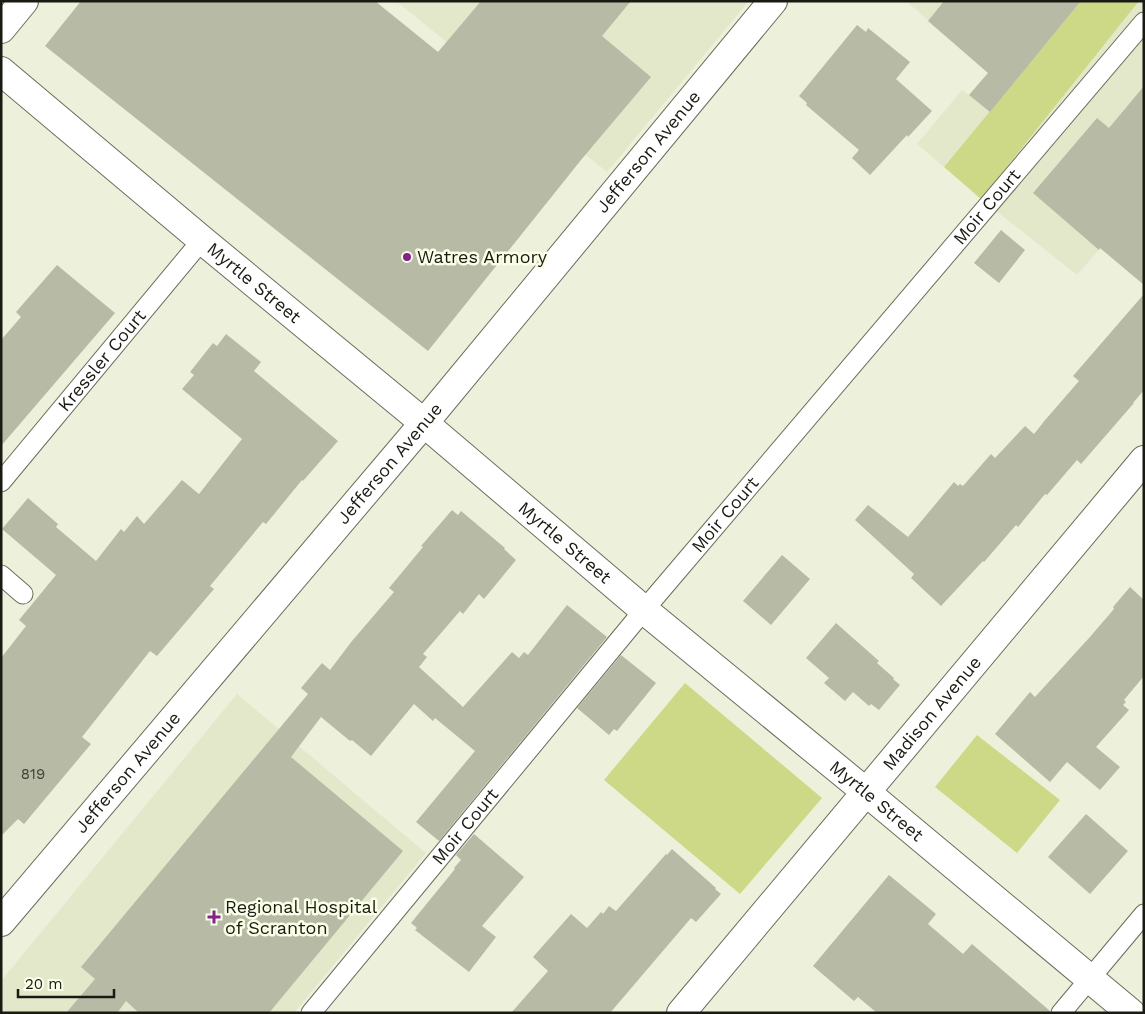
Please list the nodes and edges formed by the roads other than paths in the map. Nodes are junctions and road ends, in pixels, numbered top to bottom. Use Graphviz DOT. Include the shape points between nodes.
graph roads {
  1 [pos="24,1"];
  2 [pos="773,1"];
  3 [pos="1144,22"];
  4 [pos="1,29"];
  5 [pos="1,71"];
  6 [pos="202,240"];
  7 [pos="424,424"];
  8 [pos="1144,460"];
  9 [pos="1,482"];
  10 [pos="1,575"];
  11 [pos="23,594"];
  12 [pos="644,610"];
  13 [pos="866,792"];
  14 [pos="1144,914"];
  15 [pos="1,922"];
  16 [pos="1090,978"];
  17 [pos="311,1013"];
  18 [pos="681,1013"];
  19 [pos="1061,1013"];
  20 [pos="1131,1013"];
  1 -- 4 [label="street"];
  2 -- 7 [label="street, Jefferson Avenue"];
  3 -- 12 [label="lane, Moir Court"];
  5 -- 6 [label="street, Myrtle Street"];
  6 -- 7 [label="street, Myrtle Street"];
  6 -- 9 [label="lane, Kressler Court"];
  7 -- 12 [label="street, Myrtle Street"];
  7 -- 15 [label="street, Jefferson Avenue"];
  8 -- 13 [label="street, Madison Avenue"];
  10 -- 11 [label="lane"];
  12 -- 13 [label="street, Myrtle Street"];
  12 -- 17 [label="lane, Moir Court"];
  13 -- 16 [label="street, Myrtle Street"];
  13 -- 18 [label="street, Madison Avenue"];
  14 -- 16 [label="lane"];
  16 -- 19 [label="lane"];
  16 -- 20 [label="street, Myrtle Street"];
}
